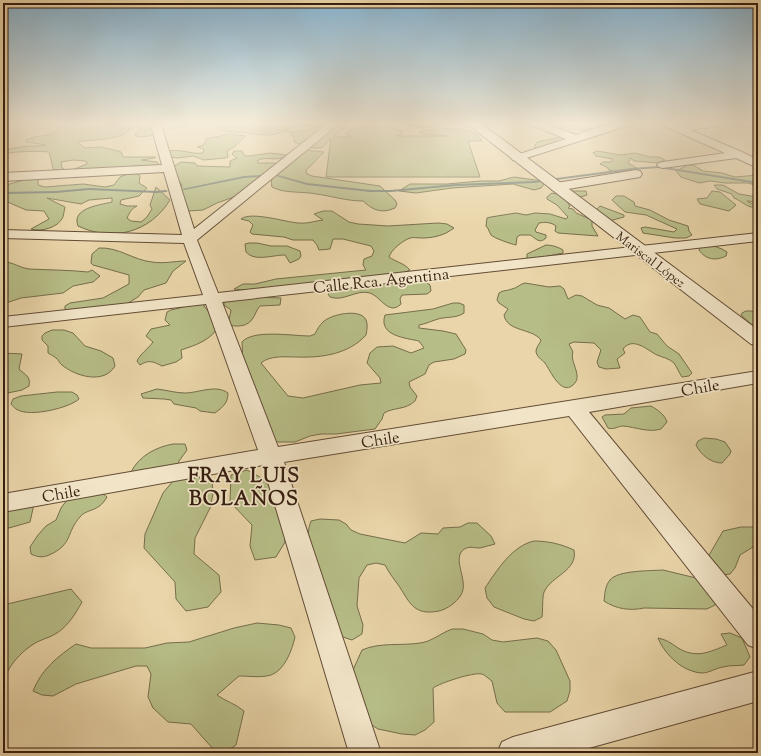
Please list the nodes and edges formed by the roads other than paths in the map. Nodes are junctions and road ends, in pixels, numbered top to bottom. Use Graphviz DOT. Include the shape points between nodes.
graph roads {
  1 [pos="166,157"];
  2 [pos="292,157"];
  3 [pos="715,157"];
  4 [pos="744,157"];
  5 [pos="517,158"];
  6 [pos="662,165"];
  7 [pos="758,165"];
  8 [pos="169,168"];
  9 [pos="636,174"];
  10 [pos="3,177"];
  11 [pos="550,183"];
  12 [pos="3,234"];
  13 [pos="758,237"];
  14 [pos="190,239"];
  15 [pos="639,249"];
  16 [pos="213,298"];
  17 [pos="3,322"];
  18 [pos="758,340"];
  19 [pos="758,377"];
  20 [pos="574,408"];
  21 [pos="271,456"];
  22 [pos="3,503"];
  23 [pos="758,636"];
  24 [pos="758,686"];
  25 [pos="365,753"];
  26 [pos="513,753"];
  1 -- 8 [label="street"];
  2 -- 14 [label="street"];
  3 -- 6 [label="street"];
  4 -- 7 [label="street"];
  5 -- 11 [label="street, Mariscal López"];
  8 -- 10 [label="street"];
  8 -- 14 [label="street"];
  9 -- 11 [label="street"];
  11 -- 15 [label="street, Mariscal López"];
  12 -- 14 [label="street"];
  13 -- 15 [label="street, Calle Rca. Agentina"];
  14 -- 16 [label="street"];
  15 -- 16 [label="street, Calle Rca. Agentina"];
  15 -- 18 [label="street, Mariscal López"];
  16 -- 17 [label="street, Calle Rca. Agentina"];
  16 -- 21 [label="street"];
  19 -- 20 [label="street, Chile"];
  20 -- 21 [label="street, Chile"];
  20 -- 23 [label="street"];
  21 -- 22 [label="street, Chile"];
  21 -- 25 [label="street"];
  24 -- 26 [label="street"];
}
